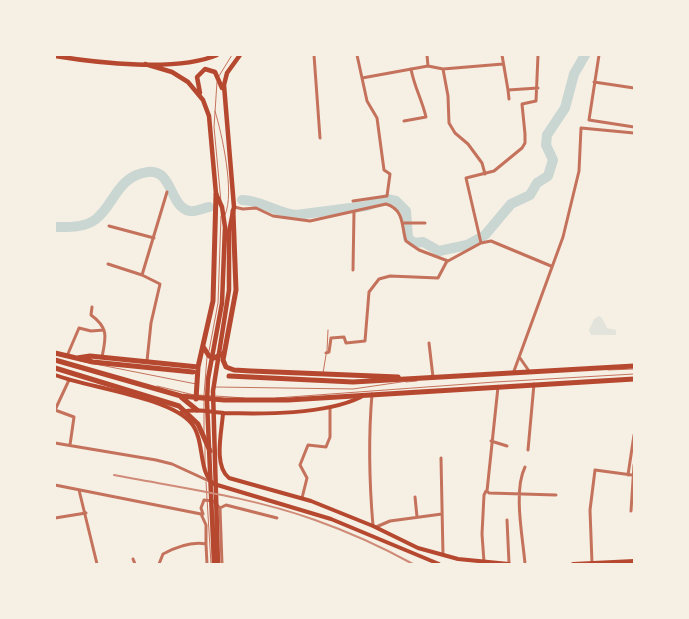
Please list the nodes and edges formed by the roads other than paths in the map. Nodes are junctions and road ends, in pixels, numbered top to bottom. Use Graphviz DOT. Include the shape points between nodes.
graph roads {
  1 [pos="217,55"];
  2 [pos="232,55"];
  3 [pos="240,55"];
  4 [pos="314,55"];
  5 [pos="358,55"];
  6 [pos="426,55"];
  7 [pos="502,55"];
  8 [pos="538,55"];
  9 [pos="599,55"];
  10 [pos="55,56"];
  11 [pos="145,64"];
  12 [pos="503,64"];
  13 [pos="428,66"];
  14 [pos="411,69"];
  15 [pos="443,69"];
  16 [pos="362,78"];
  17 [pos="594,82"];
  18 [pos="538,88"];
  19 [pos="634,88"];
  20 [pos="508,90"];
  21 [pos="200,94"];
  22 [pos="224,96"];
  23 [pos="509,99"];
  24 [pos="215,110"];
  25 [pos="404,121"];
  26 [pos="634,127"];
  27 [pos="634,133"];
  28 [pos="320,138"];
  29 [pos="485,174"];
  30 [pos="167,192"];
  31 [pos="216,194"];
  32 [pos="352,201"];
  33 [pos="234,209"];
  34 [pos="354,212"];
  35 [pos="222,222"];
  36 [pos="406,223"];
  37 [pos="425,223"];
  38 [pos="109,226"];
  39 [pos="154,238"];
  40 [pos="481,242"];
  41 [pos="447,261"];
  42 [pos="108,264"];
  43 [pos="551,266"];
  44 [pos="353,270"];
  45 [pos="142,275"];
  46 [pos="92,306"];
  47 [pos="104,330"];
  48 [pos="328,330"];
  49 [pos="429,343"];
  50 [pos="204,348"];
  51 [pos="225,352"];
  52 [pos="55,353"];
  53 [pos="326,353"];
  54 [pos="67,356"];
  55 [pos="102,357"];
  56 [pos="75,358"];
  57 [pos="520,358"];
  58 [pos="55,359"];
  59 [pos="147,361"];
  60 [pos="198,367"];
  61 [pos="55,368"];
  62 [pos="634,368"];
  63 [pos="529,370"];
  64 [pos="514,371"];
  65 [pos="193,372"];
  66 [pos="323,374"];
  67 [pos="634,374"];
  68 [pos="55,375"];
  69 [pos="229,376"];
  70 [pos="433,376"];
  71 [pos="634,379"];
  72 [pos="69,380"];
  73 [pos="404,381"];
  74 [pos="197,384"];
  75 [pos="534,384"];
  76 [pos="498,386"];
  77 [pos="372,394"];
  78 [pos="365,395"];
  79 [pos="181,396"];
  80 [pos="196,397"];
  81 [pos="330,406"];
  82 [pos="55,410"];
  83 [pos="197,410"];
  84 [pos="180,412"];
  85 [pos="223,413"];
  86 [pos="634,435"];
  87 [pos="491,441"];
  88 [pos="55,444"];
  89 [pos="70,445"];
  90 [pos="507,446"];
  91 [pos="528,450"];
  92 [pos="210,451"];
  93 [pos="204,458"];
  94 [pos="441,458"];
  95 [pos="220,459"];
  96 [pos="634,465"];
  97 [pos="524,467"];
  98 [pos="630,475"];
  99 [pos="209,481"];
  100 [pos="55,485"];
  101 [pos="79,489"];
  102 [pos="487,491"];
  103 [pos="519,493"];
  104 [pos="556,495"];
  105 [pos="415,497"];
  106 [pos="302,498"];
  107 [pos="220,508"];
  108 [pos="630,511"];
  109 [pos="86,513"];
  110 [pos="442,514"];
  111 [pos="55,518"];
  112 [pos="204,518"];
  113 [pos="277,518"];
  114 [pos="417,518"];
  115 [pos="507,520"];
  116 [pos="375,527"];
  117 [pos="206,544"];
  118 [pos="443,555"];
  119 [pos="133,559"];
  120 [pos="634,561"];
  121 [pos="484,562"];
  122 [pos="592,563"];
  123 [pos="614,563"];
  124 [pos="98,564"];
  125 [pos="135,564"];
  126 [pos="159,564"];
  127 [pos="207,564"];
  128 [pos="212,564"];
  129 [pos="220,564"];
  130 [pos="440,564"];
  131 [pos="509,564"];
  132 [pos="525,564"];
  133 [pos="573,564"];
  1 -- 11 [label="main road" via="191,62"];
  2 -- 24 [label="lane" via="216,85"];
  3 -- 22 [label="main road" via="224,79"];
  4 -- 28 [label="street"];
  5 -- 16 [label="street"];
  6 -- 13 [label="street"];
  7 -- 12 [label="street"];
  8 -- 18 [label="street"];
  9 -- 17 [label="street"];
  10 -- 11 [label="main road"];
  11 -- 21 [label="main road" via="176,74"];
  12 -- 15 [label="street"];
  12 -- 20 [label="street"];
  13 -- 14 [label="street"];
  13 -- 15 [label="street"];
  14 -- 16 [label="street"];
  14 -- 25 [label="street" via="426,117"];
  15 -- 29 [label="street" via="450,123 482,163"];
  16 -- 32 [label="street" via="377,118 384,170 390,174 387,196"];
  17 -- 19 [label="street"];
  17 -- 26 [label="street" via="590,121"];
  18 -- 20 [label="street"];
  18 -- 29 [label="street" via="536,102 522,104 526,134 522,148 494,171"];
  20 -- 23 [label="street"];
  21 -- 22 [label="main road" via="197,77 201,71 209,69 218,76"];
  21 -- 31 [label="main road" via="210,122"];
  22 -- 33 [label="main road"];
  24 -- 35 [label="lane"];
  24 -- 35 [label="lane" via="223,141 228,190 228,209"];
  27 -- 43 [label="street" via="581,128 579,171 563,237"];
  29 -- 40 [label="street" via="466,178"];
  30 -- 39 [label="street"];
  31 -- 50 [label="highway" via="214,280"];
  31 -- 92 [label="main road" via="225,227 222,303 208,379"];
  33 -- 34 [label="street" via="256,208 297,221"];
  33 -- 51 [label="highway" via="236,290"];
  33 -- 129 [label="main road" via="230,218 228,290 213,391"];
  34 -- 36 [label="street" via="386,204 396,209"];
  34 -- 44 [label="street"];
  35 -- 128 [label="lane" via="218,303 204,382"];
  36 -- 37 [label="street"];
  36 -- 41 [label="street" via="406,241 418,250"];
  38 -- 39 [label="street"];
  39 -- 45 [label="street"];
  40 -- 41 [label="street"];
  40 -- 43 [label="street" via="498,242"];
  41 -- 53 [label="street" via="438,278 390,276 379,279 369,292 365,341 346,343 344,337 331,338 329,352"];
  42 -- 45 [label="street"];
  43 -- 57 [label="street"];
  45 -- 59 [label="street" via="158,282 160,287 151,322"];
  46 -- 47 [label="street" via="91,315 102,323"];
  47 -- 54 [label="street" via="79,328"];
  47 -- 55 [label="street"];
  48 -- 53 [label="lane"];
  49 -- 70 [label="street"];
  50 -- 51 [label="highway" via="214,358"];
  50 -- 60 [label="highway"];
  51 -- 66 [label="highway" via="224,364 234,370"];
  52 -- 54 [label="highway"];
  53 -- 66 [label="lane"];
  54 -- 56 [label="highway"];
  55 -- 56 [label="highway"];
  55 -- 59 [label="highway"];
  56 -- 65 [label="highway"];
  56 -- 74 [label="lane"];
  57 -- 63 [label="street"];
  57 -- 64 [label="street"];
  58 -- 79 [label="highway"];
  58 -- 80 [label="lane"];
  59 -- 60 [label="highway"];
  60 -- 74 [label="highway"];
  61 -- 92 [label="highway" via="179,406 198,424"];
  62 -- 63 [label="highway"];
  62 -- 73 [label="lane"];
  63 -- 64 [label="highway"];
  64 -- 70 [label="highway"];
  66 -- 73 [label="highway" via="382,375"];
  67 -- 80 [label="lane" via="276,398"];
  68 -- 72 [label="main road"];
  69 -- 73 [label="highway" via="335,382"];
  70 -- 73 [label="highway"];
  71 -- 75 [label="highway"];
  72 -- 82 [label="street"];
  72 -- 84 [label="main road" via="158,403"];
  73 -- 74 [label="lane" via="353,389 221,388"];
  74 -- 80 [label="highway"];
  75 -- 76 [label="highway"];
  75 -- 91 [label="street"];
  76 -- 77 [label="highway"];
  76 -- 87 [label="street"];
  77 -- 78 [label="highway"];
  77 -- 116 [label="street" via="368,465"];
  78 -- 80 [label="highway" via="272,400"];
  78 -- 81 [label="main road"];
  79 -- 80 [label="highway"];
  79 -- 83 [label="highway"];
  81 -- 85 [label="main road"];
  81 -- 106 [label="street" via="330,437 326,447 308,444 300,465 307,478"];
  82 -- 89 [label="street" via="74,417"];
  83 -- 84 [label="main road"];
  83 -- 85 [label="main road"];
  84 -- 93 [label="main road" via="195,428"];
  85 -- 95 [label="main road"];
  86 -- 98 [label="street"];
  87 -- 90 [label="street"];
  87 -- 102 [label="street"];
  88 -- 89 [label="street"];
  89 -- 99 [label="street" via="172,464"];
  92 -- 128 [label="main road"];
  93 -- 95 [label="main road" via="211,455"];
  93 -- 99 [label="main road"];
  94 -- 110 [label="street"];
  95 -- 106 [label="main road" via="224,474 230,478"];
  96 -- 98 [label="street"];
  97 -- 103 [label="street"];
  98 -- 108 [label="street"];
  98 -- 122 [label="street" via="596,470 590,510"];
  99 -- 130 [label="main road" via="331,519"];
  100 -- 101 [label="street"];
  101 -- 109 [label="street"];
  101 -- 112 [label="street" via="197,513"];
  102 -- 103 [label="street"];
  102 -- 121 [label="street" via="484,495 482,534"];
  103 -- 104 [label="street"];
  103 -- 132 [label="street"];
  105 -- 114 [label="street"];
  106 -- 116 [label="main road"];
  107 -- 112 [label="street" via="213,501 204,500 201,508"];
  107 -- 113 [label="street" via="226,505"];
  107 -- 129 [label="street"];
  109 -- 111 [label="street"];
  109 -- 124 [label="street"];
  110 -- 114 [label="street"];
  110 -- 118 [label="street"];
  112 -- 117 [label="street"];
  114 -- 116 [label="street"];
  115 -- 131 [label="street"];
  116 -- 118 [label="main road" via="418,548"];
  117 -- 126 [label="street" via="183,545 163,554"];
  117 -- 127 [label="street"];
  118 -- 121 [label="main road"];
  119 -- 125 [label="street"];
  120 -- 123 [label="main road"];
  121 -- 131 [label="main road"];
  122 -- 123 [label="main road"];
  122 -- 133 [label="main road"];
}
